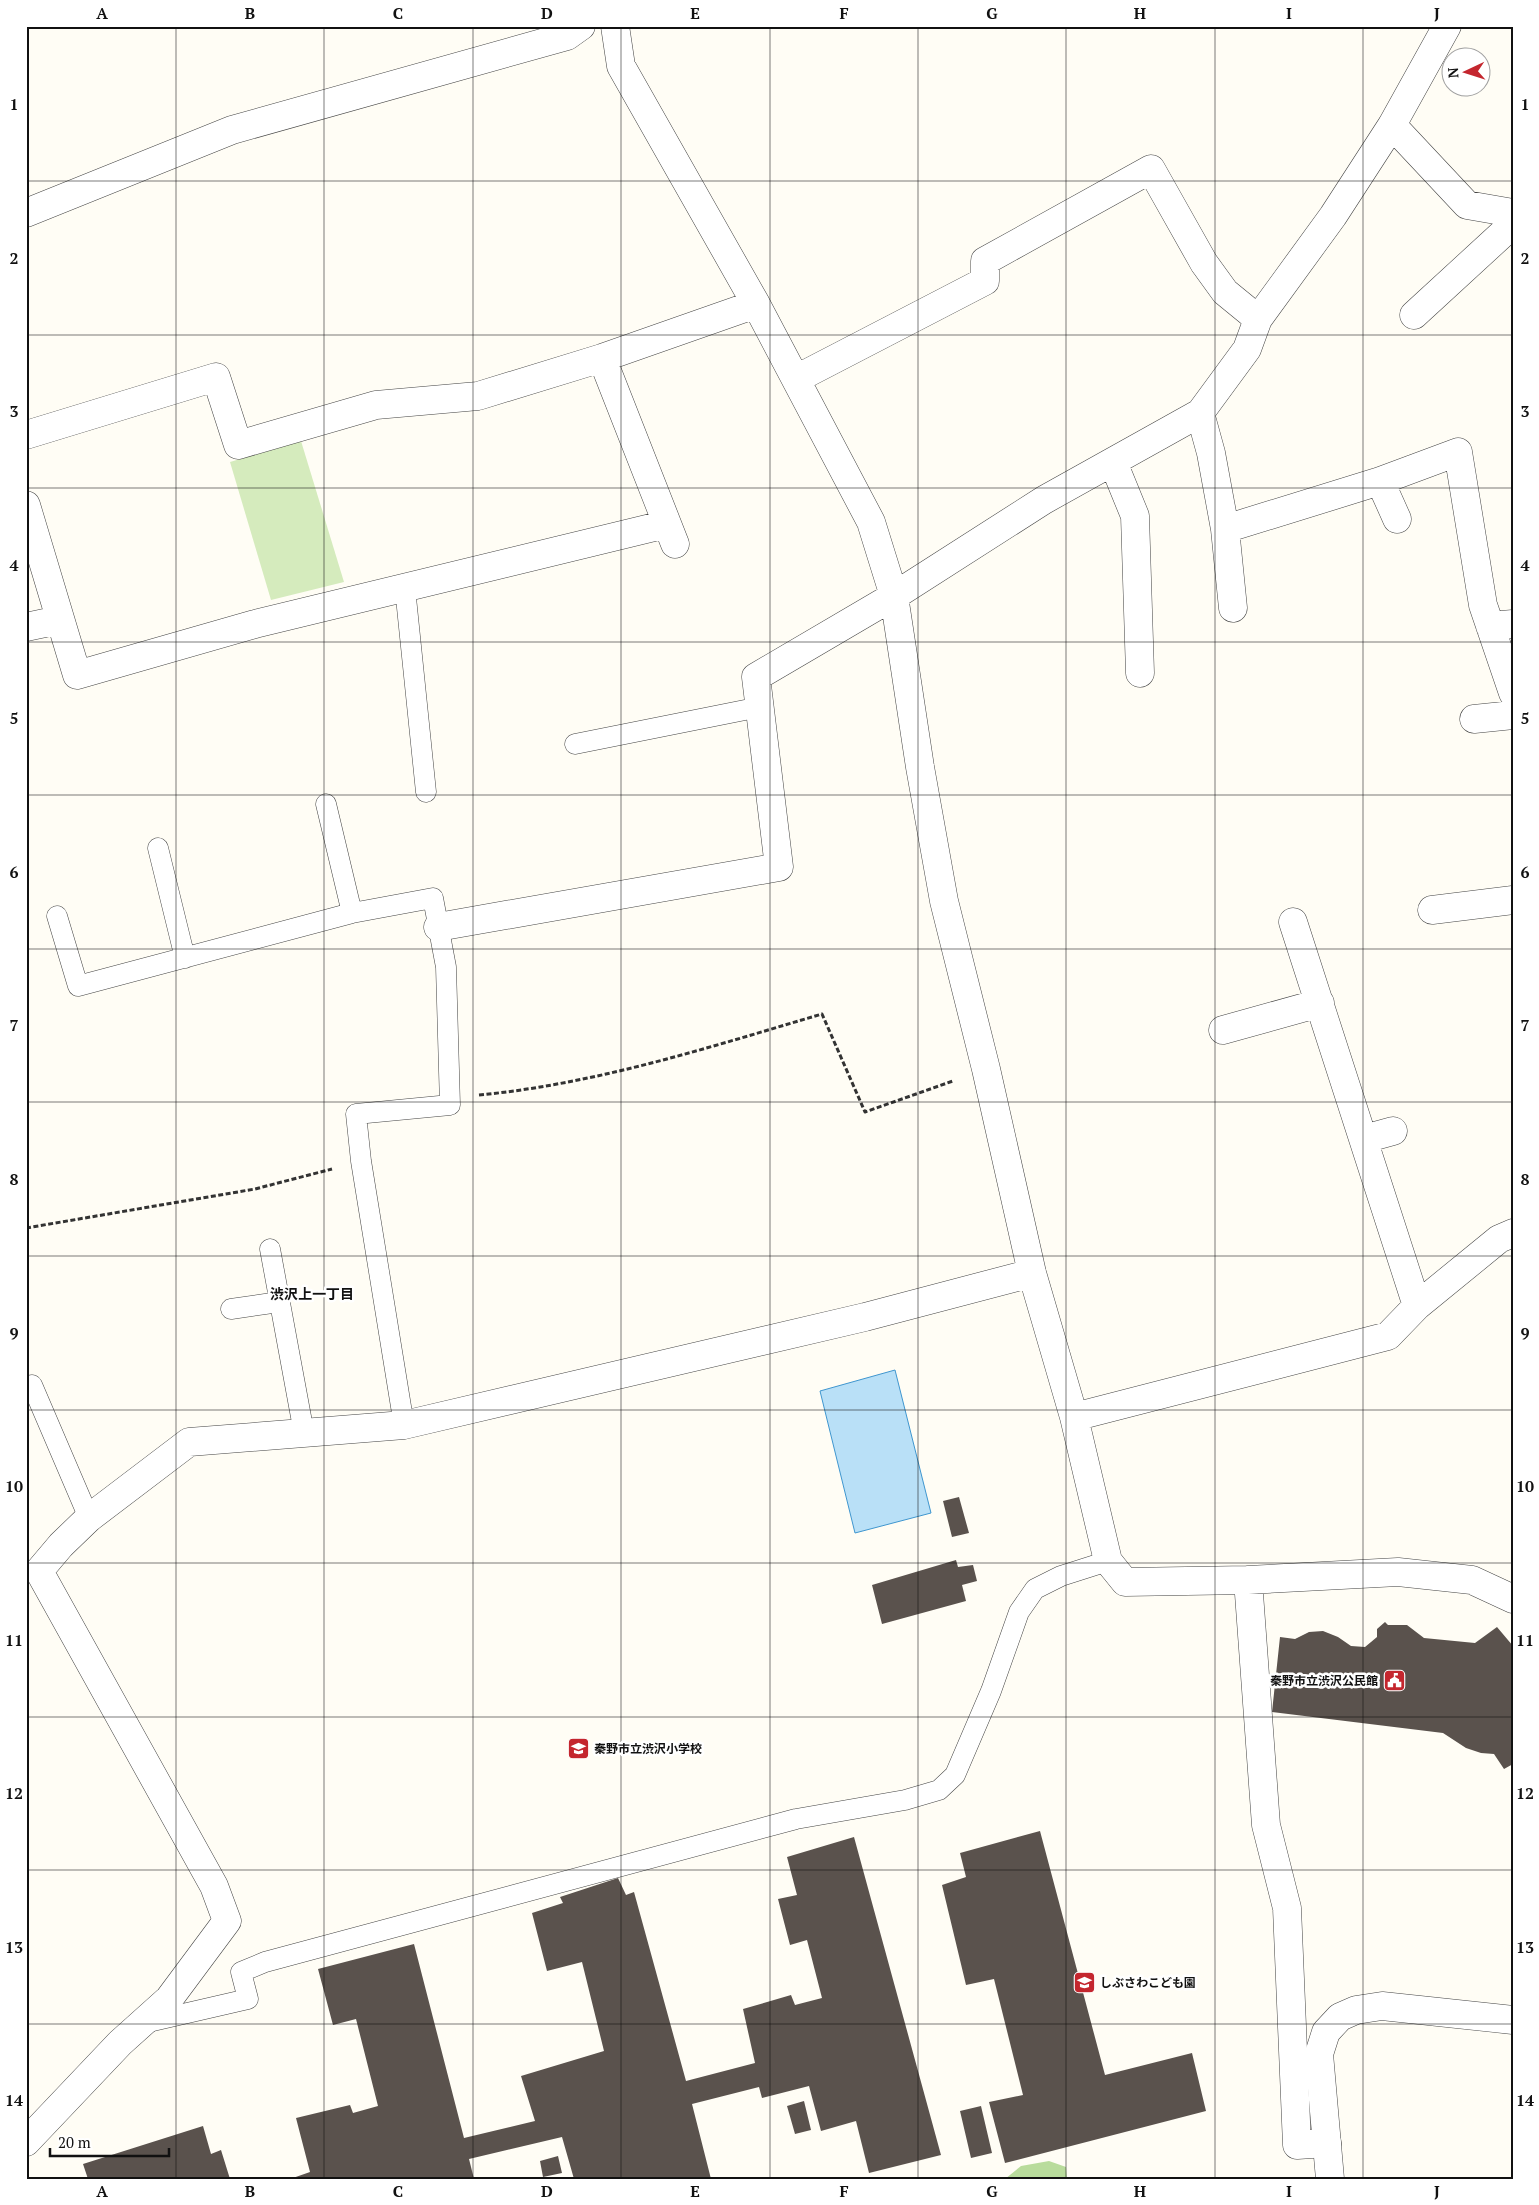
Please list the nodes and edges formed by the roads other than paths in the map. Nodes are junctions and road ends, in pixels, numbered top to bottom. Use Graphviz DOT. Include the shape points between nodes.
graph roads {
  1 [pos="581,26"];
  2 [pos="616,26"];
  3 [pos="1447,26"];
  4 [pos="1392,125"];
  5 [pos="1513,213"];
  6 [pos="26,214"];
  7 [pos="1513,224"];
  8 [pos="756,304"];
  9 [pos="1414,314"];
  10 [pos="1258,319"];
  11 [pos="602,358"];
  12 [pos="796,379"];
  13 [pos="1200,413"];
  14 [pos="26,436"];
  15 [pos="1112,462"];
  16 [pos="1380,481"];
  17 [pos="26,505"];
  18 [pos="1397,519"];
  19 [pos="1225,529"];
  20 [pos="405,588"];
  21 [pos="894,596"];
  22 [pos="1233,608"];
  23 [pos="59,620"];
  24 [pos="1502,625"];
  25 [pos="26,627"];
  26 [pos="1140,673"];
  27 [pos="1513,693"];
  28 [pos="760,708"];
  29 [pos="1513,715"];
  30 [pos="1474,719"];
  31 [pos="576,744"];
  32 [pos="426,792"];
  33 [pos="326,804"];
  34 [pos="158,848"];
  35 [pos="1513,900"];
  36 [pos="1432,910"];
  37 [pos="352,913"];
  38 [pos="56,916"];
  39 [pos="1293,922"];
  40 [pos="438,927"];
  41 [pos="185,958"];
  42 [pos="1320,1002"];
  43 [pos="1223,1030"];
  44 [pos="1393,1131"];
  45 [pos="1364,1139"];
  46 [pos="1513,1233"];
  47 [pos="270,1249"];
  48 [pos="1032,1273"];
  49 [pos="279,1302"];
  50 [pos="1418,1306"];
  51 [pos="232,1309"];
  52 [pos="32,1385"];
  53 [pos="1074,1417"];
  54 [pos="404,1425"];
  55 [pos="304,1433"];
  56 [pos="89,1518"];
  57 [pos="1108,1561"];
  58 [pos="1248,1580"];
  59 [pos="1513,1599"];
  60 [pos="1513,2020"];
  61 [pos="142,2024"];
  62 [pos="26,2142"];
  63 [pos="1327,2143"];
  64 [pos="1330,2179"];
  1 -- 6 [label="street" via="567,36 232,130"];
  2 -- 8 [label="street" via="621,66"];
  3 -- 4 [label="street"];
  4 -- 5 [label="street" via="1467,205"];
  4 -- 10 [label="street" via="1333,216"];
  7 -- 9 [label="street"];
  8 -- 11 [label="street"];
  8 -- 12 [label="street"];
  10 -- 12 [label="street" via="1225,292 1204,263 1151,169 985,261 986,281"];
  10 -- 13 [label="street" via="1248,349"];
  11 -- 14 [label="street" via="478,396 376,405 238,445 216,377"];
  11 -- 20 [label="street" via="671,534"];
  12 -- 21 [label="street" via="871,522"];
  13 -- 15 [label="street"];
  13 -- 19 [label="street"];
  15 -- 21 [label="street" via="1044,500"];
  15 -- 26 [label="street" via="1136,516"];
  16 -- 18 [label="street"];
  16 -- 19 [label="street"];
  16 -- 24 [label="street" via="1458,452 1483,606"];
  17 -- 23 [label="street"];
  19 -- 22 [label="street"];
  20 -- 23 [label="street" via="255,624 77,675"];
  20 -- 32 [label="lane"];
  21 -- 28 [label="street" via="756,677"];
  21 -- 48 [label="street" via="944,901"];
  23 -- 25 [label="street"];
  24 -- 27 [label="street"];
  28 -- 31 [label="lane"];
  28 -- 40 [label="street" via="779,867"];
  29 -- 30 [label="street"];
  33 -- 37 [label="lane"];
  34 -- 41 [label="lane"];
  35 -- 36 [label="street"];
  37 -- 40 [label="lane" via="433,898"];
  37 -- 41 [label="lane"];
  38 -- 41 [label="lane" via="78,986"];
  39 -- 42 [label="street"];
  40 -- 54 [label="lane" via="446,967 450,1105 356,1114"];
  42 -- 43 [label="street"];
  42 -- 45 [label="street"];
  44 -- 45 [label="street"];
  45 -- 50 [label="street"];
  46 -- 50 [label="street" via="1499,1239"];
  47 -- 49 [label="lane"];
  48 -- 53 [label="street"];
  48 -- 54 [label="street" via="865,1317"];
  49 -- 51 [label="lane"];
  49 -- 55 [label="lane"];
  50 -- 53 [label="street" via="1388,1336"];
  52 -- 56 [label="lane"];
  53 -- 57 [label="street"];
  54 -- 55 [label="street"];
  55 -- 56 [label="street" via="188,1442"];
  56 -- 61 [label="street" via="40,1571 214,1886 227,1921 169,1999"];
  57 -- 58 [label="street" via="1125,1582"];
  57 -- 61 [label="lane" via="1035,1589 1019,1612 992,1691 955,1775 939,1790 905,1800 796,1819 265,1962 241,1972 248,1999"];
  58 -- 59 [label="street" via="1398,1572 1472,1580"];
  58 -- 63 [label="street" via="1266,1825 1287,1908 1297,2145"];
  60 -- 63 [label="street" via="1382,2006 1356,2010 1340,2017 1326,2032 1319,2054"];
  61 -- 62 [label="street"];
  63 -- 64 [label="street"];
}
